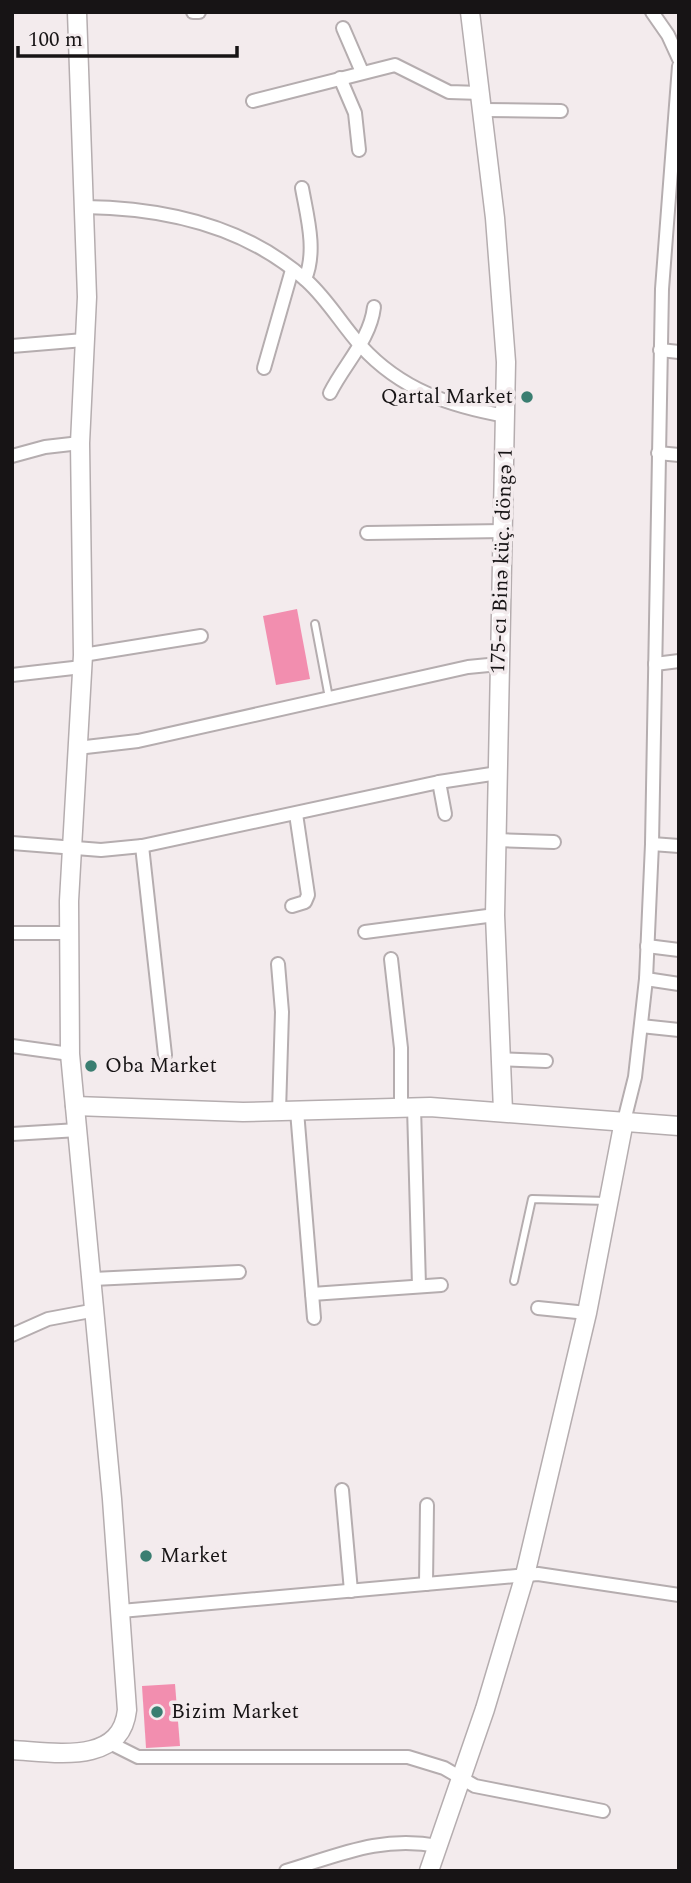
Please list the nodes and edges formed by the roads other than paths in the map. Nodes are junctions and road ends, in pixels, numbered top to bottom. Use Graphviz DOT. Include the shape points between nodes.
graph roads {
  1 [pos="77,12"];
  2 [pos="193,12"];
  3 [pos="199,12"];
  4 [pos="471,12"];
  5 [pos="652,12"];
  6 [pos="343,28"];
  7 [pos="679,59"];
  8 [pos="679,66"];
  9 [pos="362,72"];
  10 [pos="340,78"];
  11 [pos="253,101"];
  12 [pos="482,101"];
  13 [pos="561,111"];
  14 [pos="359,150"];
  15 [pos="302,188"];
  16 [pos="86,207"];
  17 [pos="292,270"];
  18 [pos="306,279"];
  19 [pos="374,307"];
  20 [pos="85,341"];
  21 [pos="360,345"];
  22 [pos="12,346"];
  23 [pos="660,350"];
  24 [pos="679,352"];
  25 [pos="264,368"];
  26 [pos="330,393"];
  27 [pos="506,416"];
  28 [pos="80,443"];
  29 [pos="658,453"];
  30 [pos="679,455"];
  31 [pos="12,456"];
  32 [pos="504,531"];
  33 [pos="367,533"];
  34 [pos="314,624"];
  35 [pos="201,636"];
  36 [pos="83,661"];
  37 [pos="679,661"];
  38 [pos="499,664"];
  39 [pos="655,664"];
  40 [pos="12,675"];
  41 [pos="329,698"];
  42 [pos="77,748"];
  43 [pos="498,773"];
  44 [pos="439,782"];
  45 [pos="296,814"];
  46 [pos="445,814"];
  47 [pos="497,840"];
  48 [pos="554,842"];
  49 [pos="12,843"];
  50 [pos="652,844"];
  51 [pos="142,846"];
  52 [pos="679,846"];
  53 [pos="72,849"];
  54 [pos="292,905"];
  55 [pos="495,915"];
  56 [pos="365,932"];
  57 [pos="12,933"];
  58 [pos="69,933"];
  59 [pos="647,946"];
  60 [pos="679,950"];
  61 [pos="391,958"];
  62 [pos="278,964"];
  63 [pos="646,979"];
  64 [pos="679,984"];
  65 [pos="641,1026"];
  66 [pos="679,1030"];
  67 [pos="12,1046"];
  68 [pos="70,1054"];
  69 [pos="165,1055"];
  70 [pos="499,1059"];
  71 [pos="546,1061"];
  72 [pos="75,1107"];
  73 [pos="408,1107"];
  74 [pos="503,1111"];
  75 [pos="288,1112"];
  76 [pos="624,1121"];
  77 [pos="679,1126"];
  78 [pos="78,1130"];
  79 [pos="12,1134"];
  80 [pos="609,1202"];
  81 [pos="239,1272"];
  82 [pos="93,1279"];
  83 [pos="514,1281"];
  84 [pos="441,1285"];
  85 [pos="418,1286"];
  86 [pos="312,1294"];
  87 [pos="538,1308"];
  88 [pos="96,1310"];
  89 [pos="587,1313"];
  90 [pos="314,1318"];
  91 [pos="12,1335"];
  92 [pos="342,1489"];
  93 [pos="427,1505"];
  94 [pos="525,1575"];
  95 [pos="426,1584"];
  96 [pos="351,1591"];
  97 [pos="679,1595"];
  98 [pos="121,1611"];
  99 [pos="112,1744"];
  100 [pos="12,1750"];
  101 [pos="461,1779"];
  102 [pos="603,1811"];
  103 [pos="438,1846"];
  104 [pos="286,1871"];
  105 [pos="429,1871"];
  1 -- 16 [label="street"];
  2 -- 3 [label="street"];
  4 -- 12 [label="street, 175-cı Binə küç. döngə 1"];
  5 -- 7 [label="street"];
  6 -- 9 [label="street"];
  8 -- 23 [label="street"];
  9 -- 10 [label="street"];
  9 -- 12 [label="street" via="395,65 449,92"];
  10 -- 11 [label="street"];
  10 -- 14 [label="street" via="355,113"];
  12 -- 13 [label="street"];
  12 -- 27 [label="street, 175-cı Binə küç. döngə 1" via="505,329"];
  15 -- 18 [label="street" via="310,247"];
  16 -- 17 [label="street" via="147,210 208,224 255,244"];
  16 -- 20 [label="street"];
  17 -- 18 [label="street"];
  17 -- 25 [label="street"];
  18 -- 21 [label="street"];
  19 -- 21 [label="street" via="372,326"];
  20 -- 22 [label="street"];
  20 -- 28 [label="street"];
  21 -- 26 [label="street"];
  21 -- 27 [label="street" via="420,393 462,408"];
  23 -- 24 [label="street"];
  23 -- 29 [label="street"];
  27 -- 32 [label="street, 175-cı Binə küç. döngə 1"];
  28 -- 31 [label="street"];
  28 -- 36 [label="street"];
  29 -- 30 [label="street"];
  29 -- 39 [label="street"];
  32 -- 33 [label="street"];
  32 -- 38 [label="street, 175-cı Binə küç. döngə 1"];
  34 -- 41 [label="lane"];
  35 -- 36 [label="street"];
  36 -- 40 [label="street"];
  36 -- 42 [label="street"];
  37 -- 39 [label="street"];
  38 -- 41 [label="street"];
  38 -- 43 [label="street, 175-cı Binə küç. döngə 1"];
  39 -- 50 [label="street"];
  41 -- 42 [label="street" via="138,741"];
  42 -- 53 [label="street"];
  43 -- 44 [label="street"];
  43 -- 47 [label="street, 175-cı Binə küç. döngə 1"];
  44 -- 45 [label="street"];
  44 -- 46 [label="street"];
  45 -- 51 [label="street"];
  45 -- 54 [label="street" via="308,895 304,902"];
  47 -- 48 [label="street"];
  47 -- 55 [label="street, 175-cı Binə küç. döngə 1"];
  49 -- 53 [label="street"];
  50 -- 52 [label="street"];
  50 -- 59 [label="street"];
  51 -- 53 [label="street"];
  51 -- 69 [label="street"];
  53 -- 58 [label="street"];
  55 -- 56 [label="street"];
  55 -- 70 [label="street, 175-cı Binə küç. döngə 1"];
  57 -- 58 [label="street"];
  58 -- 68 [label="street"];
  59 -- 60 [label="street"];
  59 -- 63 [label="street"];
  61 -- 73 [label="street"];
  62 -- 75 [label="street"];
  63 -- 64 [label="street"];
  63 -- 65 [label="street"];
  65 -- 66 [label="street"];
  65 -- 76 [label="street"];
  67 -- 68 [label="street"];
  68 -- 72 [label="street"];
  70 -- 71 [label="street"];
  70 -- 74 [label="street, 175-cı Binə küç. döngə 1"];
  72 -- 75 [label="street"];
  72 -- 78 [label="street"];
  73 -- 74 [label="street"];
  73 -- 75 [label="street"];
  73 -- 85 [label="street"];
  74 -- 76 [label="street"];
  75 -- 86 [label="street"];
  76 -- 77 [label="street"];
  76 -- 80 [label="street"];
  78 -- 79 [label="street"];
  78 -- 82 [label="street"];
  80 -- 83 [label="lane" via="532,1199"];
  80 -- 89 [label="street"];
  81 -- 82 [label="street"];
  82 -- 88 [label="street"];
  84 -- 85 [label="street"];
  85 -- 86 [label="street"];
  86 -- 90 [label="street"];
  87 -- 89 [label="street"];
  88 -- 91 [label="street" via="48,1319"];
  88 -- 98 [label="street"];
  89 -- 94 [label="street"];
  92 -- 96 [label="street"];
  93 -- 95 [label="street"];
  94 -- 95 [label="street"];
  94 -- 97 [label="street" via="556,1575"];
  94 -- 101 [label="street"];
  95 -- 96 [label="street"];
  96 -- 98 [label="street"];
  98 -- 99 [label="street" via="127,1710 122,1732"];
  99 -- 100 [label="street" via="83,1752"];
  99 -- 101 [label="street" via="138,1757 408,1757 427,1761"];
  101 -- 102 [label="street" via="489,1789"];
  101 -- 103 [label="street"];
  103 -- 104 [label="street" via="391,1841"];
  103 -- 105 [label="street"];
}
